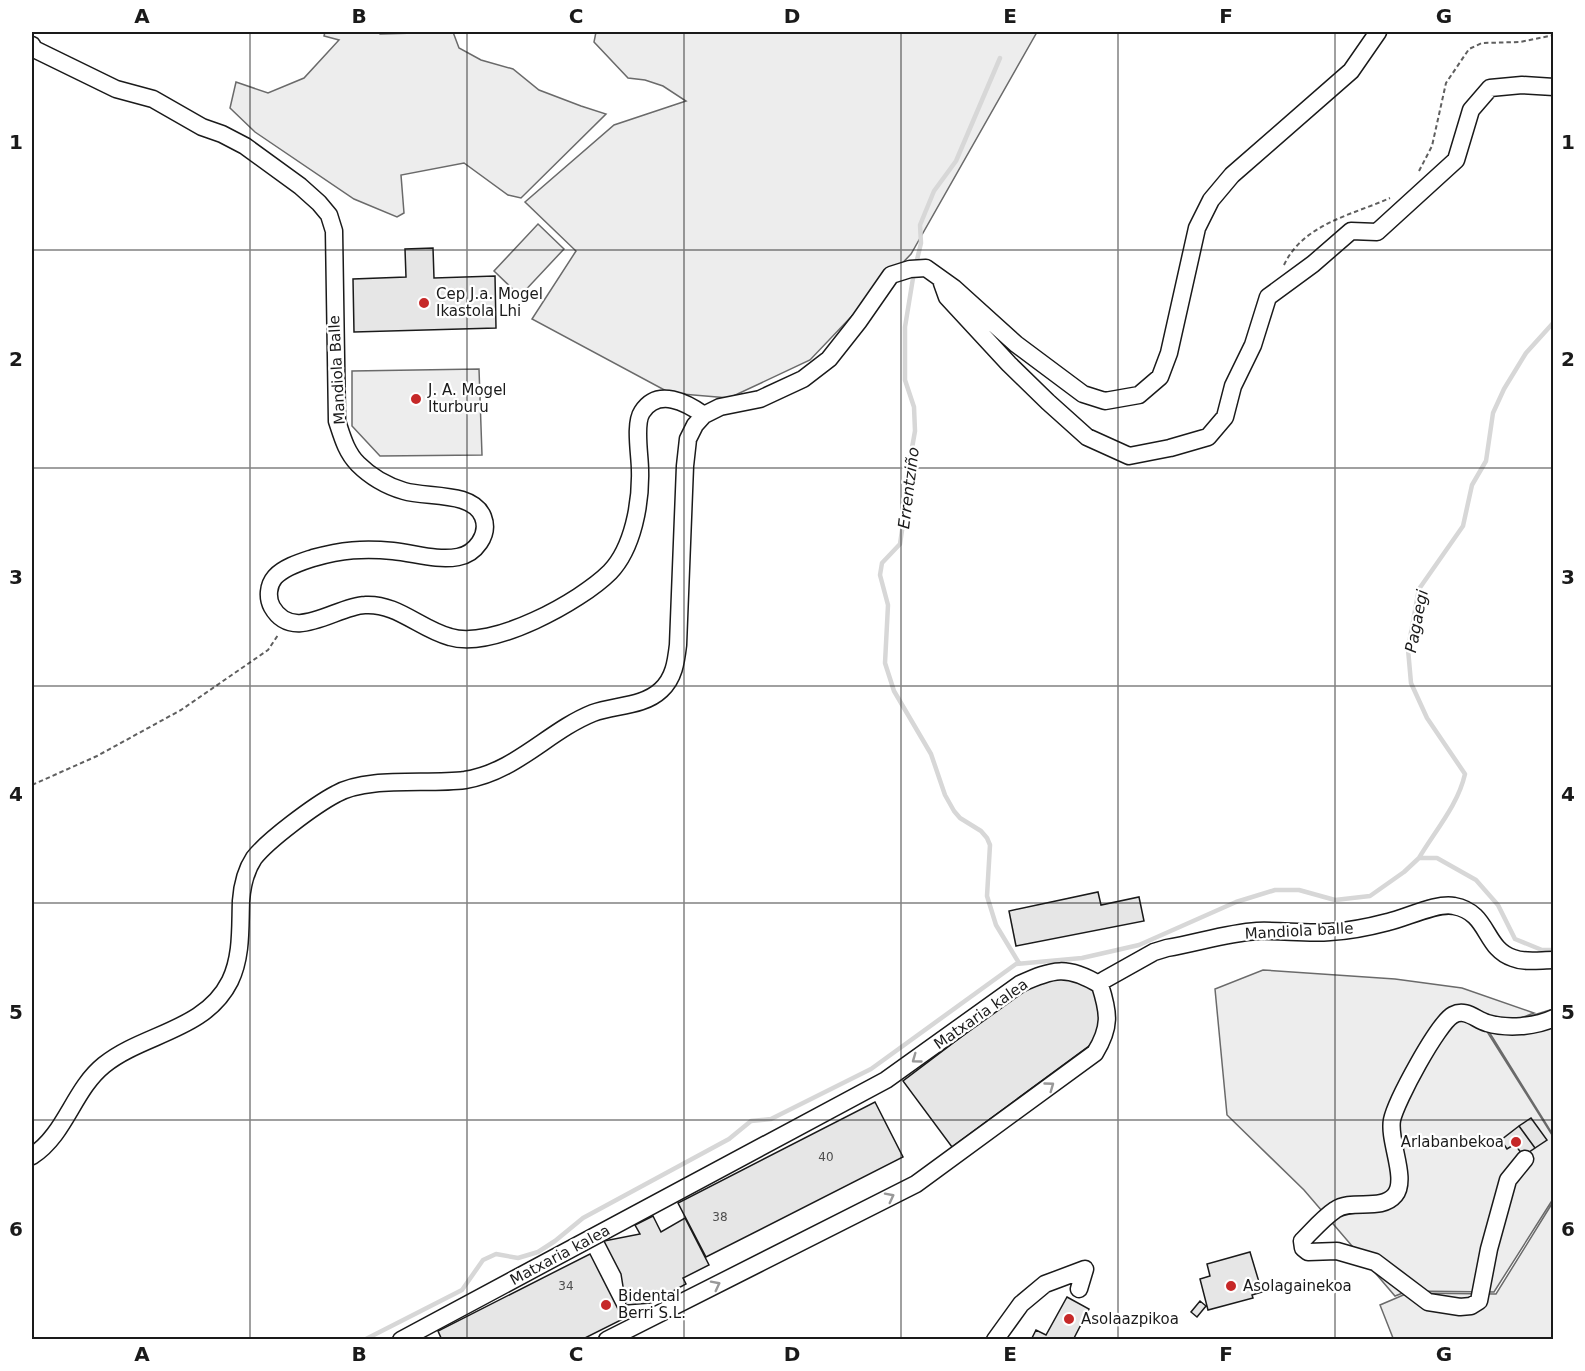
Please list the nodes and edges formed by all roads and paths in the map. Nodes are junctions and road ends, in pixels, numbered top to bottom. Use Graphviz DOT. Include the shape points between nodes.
graph roads {
  1 [pos="1378,32"];
  2 [pos="1554,35"];
  3 [pos="32,45"];
  4 [pos="1554,87"];
  5 [pos="1419,172"];
  6 [pos="1393,197"];
  7 [pos="1283,267"];
  8 [pos="942,281"];
  9 [pos="704,415"];
  10 [pos="286,622"];
  11 [pos="32,785"];
  12 [pos="1554,960"];
  13 [pos="1100,985"];
  14 [pos="1554,1018"];
  15 [pos="32,1156"];
  16 [pos="1525,1159"];
  17 [pos="1079,1289"];
  18 [pos="401,1340"];
  19 [pos="607,1340"];
  20 [pos="995,1340"];
  1 -- 8 [label="street" via="1351,71 1232,175 1210,200 1197,228 1161,377 1139,395 1105,401 1083,394"];
  2 -- 5 [label="path" via="1520,42 1482,43 1468,49 1446,83 1432,146"];
  3 -- 10 [label="street, Mandiola Balle" via="116,89 153,99 245,146 319,203 329,215 334,231 337,421 346,447 357,463 378,480 404,491 456,498 475,505 483,517 480,543 459,557 340,550 282,571 269,591 270,604"];
  4 -- 8 [label="street" via="1490,88 1471,110 1456,160 1431,185 1377,232 1351,231 1268,297 1253,345 1233,386 1226,417 1208,437 1130,456 1087,437 1009,364 947,297"];
  6 -- 7 [label="path" via="1316,228"];
  8 -- 9 [label="street" via="926,268 891,275 829,359 803,379 760,399 720,407"];
  9 -- 10 [label="street" via="677,399 663,399 643,411 638,423 637,508 628,541 616,565 598,584 546,615 481,639 453,639 404,614 367,604 348,607 309,623"];
  9 -- 15 [label="street" via="688,439 678,645 670,679 660,691 646,700 594,712 495,772 467,780 351,787 307,813 253,860 241,898 237,958 229,981 216,1000 181,1027 105,1064 91,1077 55,1134"];
  10 -- 11 [label="path" via="268,650 181,710 97,756"];
  12 -- 13 [label="street, Mandiola balle" via="1527,961 1504,954 1493,945 1480,920 1467,909 1452,905 1364,928 1257,932 1167,948"];
  13 -- 18 [label="street, Matxaria kalea, one-way" via="1081,974 1061,970 1020,984 886,1080"];
  19 -- 13 [label="street, one-way" via="916,1184 1095,1053 1106,1028 1107,1008"];
  14 -- 16 [label="street" via="1508,1027 1486,1023 1465,1012 1454,1014 1443,1023 1399,1098 1392,1121 1400,1184 1395,1195 1385,1203 1335,1210 1302,1241 1303,1248 1308,1252 1348,1252 1375,1262 1428,1302 1471,1306 1479,1301 1508,1180"];
  17 -- 20 [label="street" via="1085,1269 1045,1284 1022,1304"];
}
